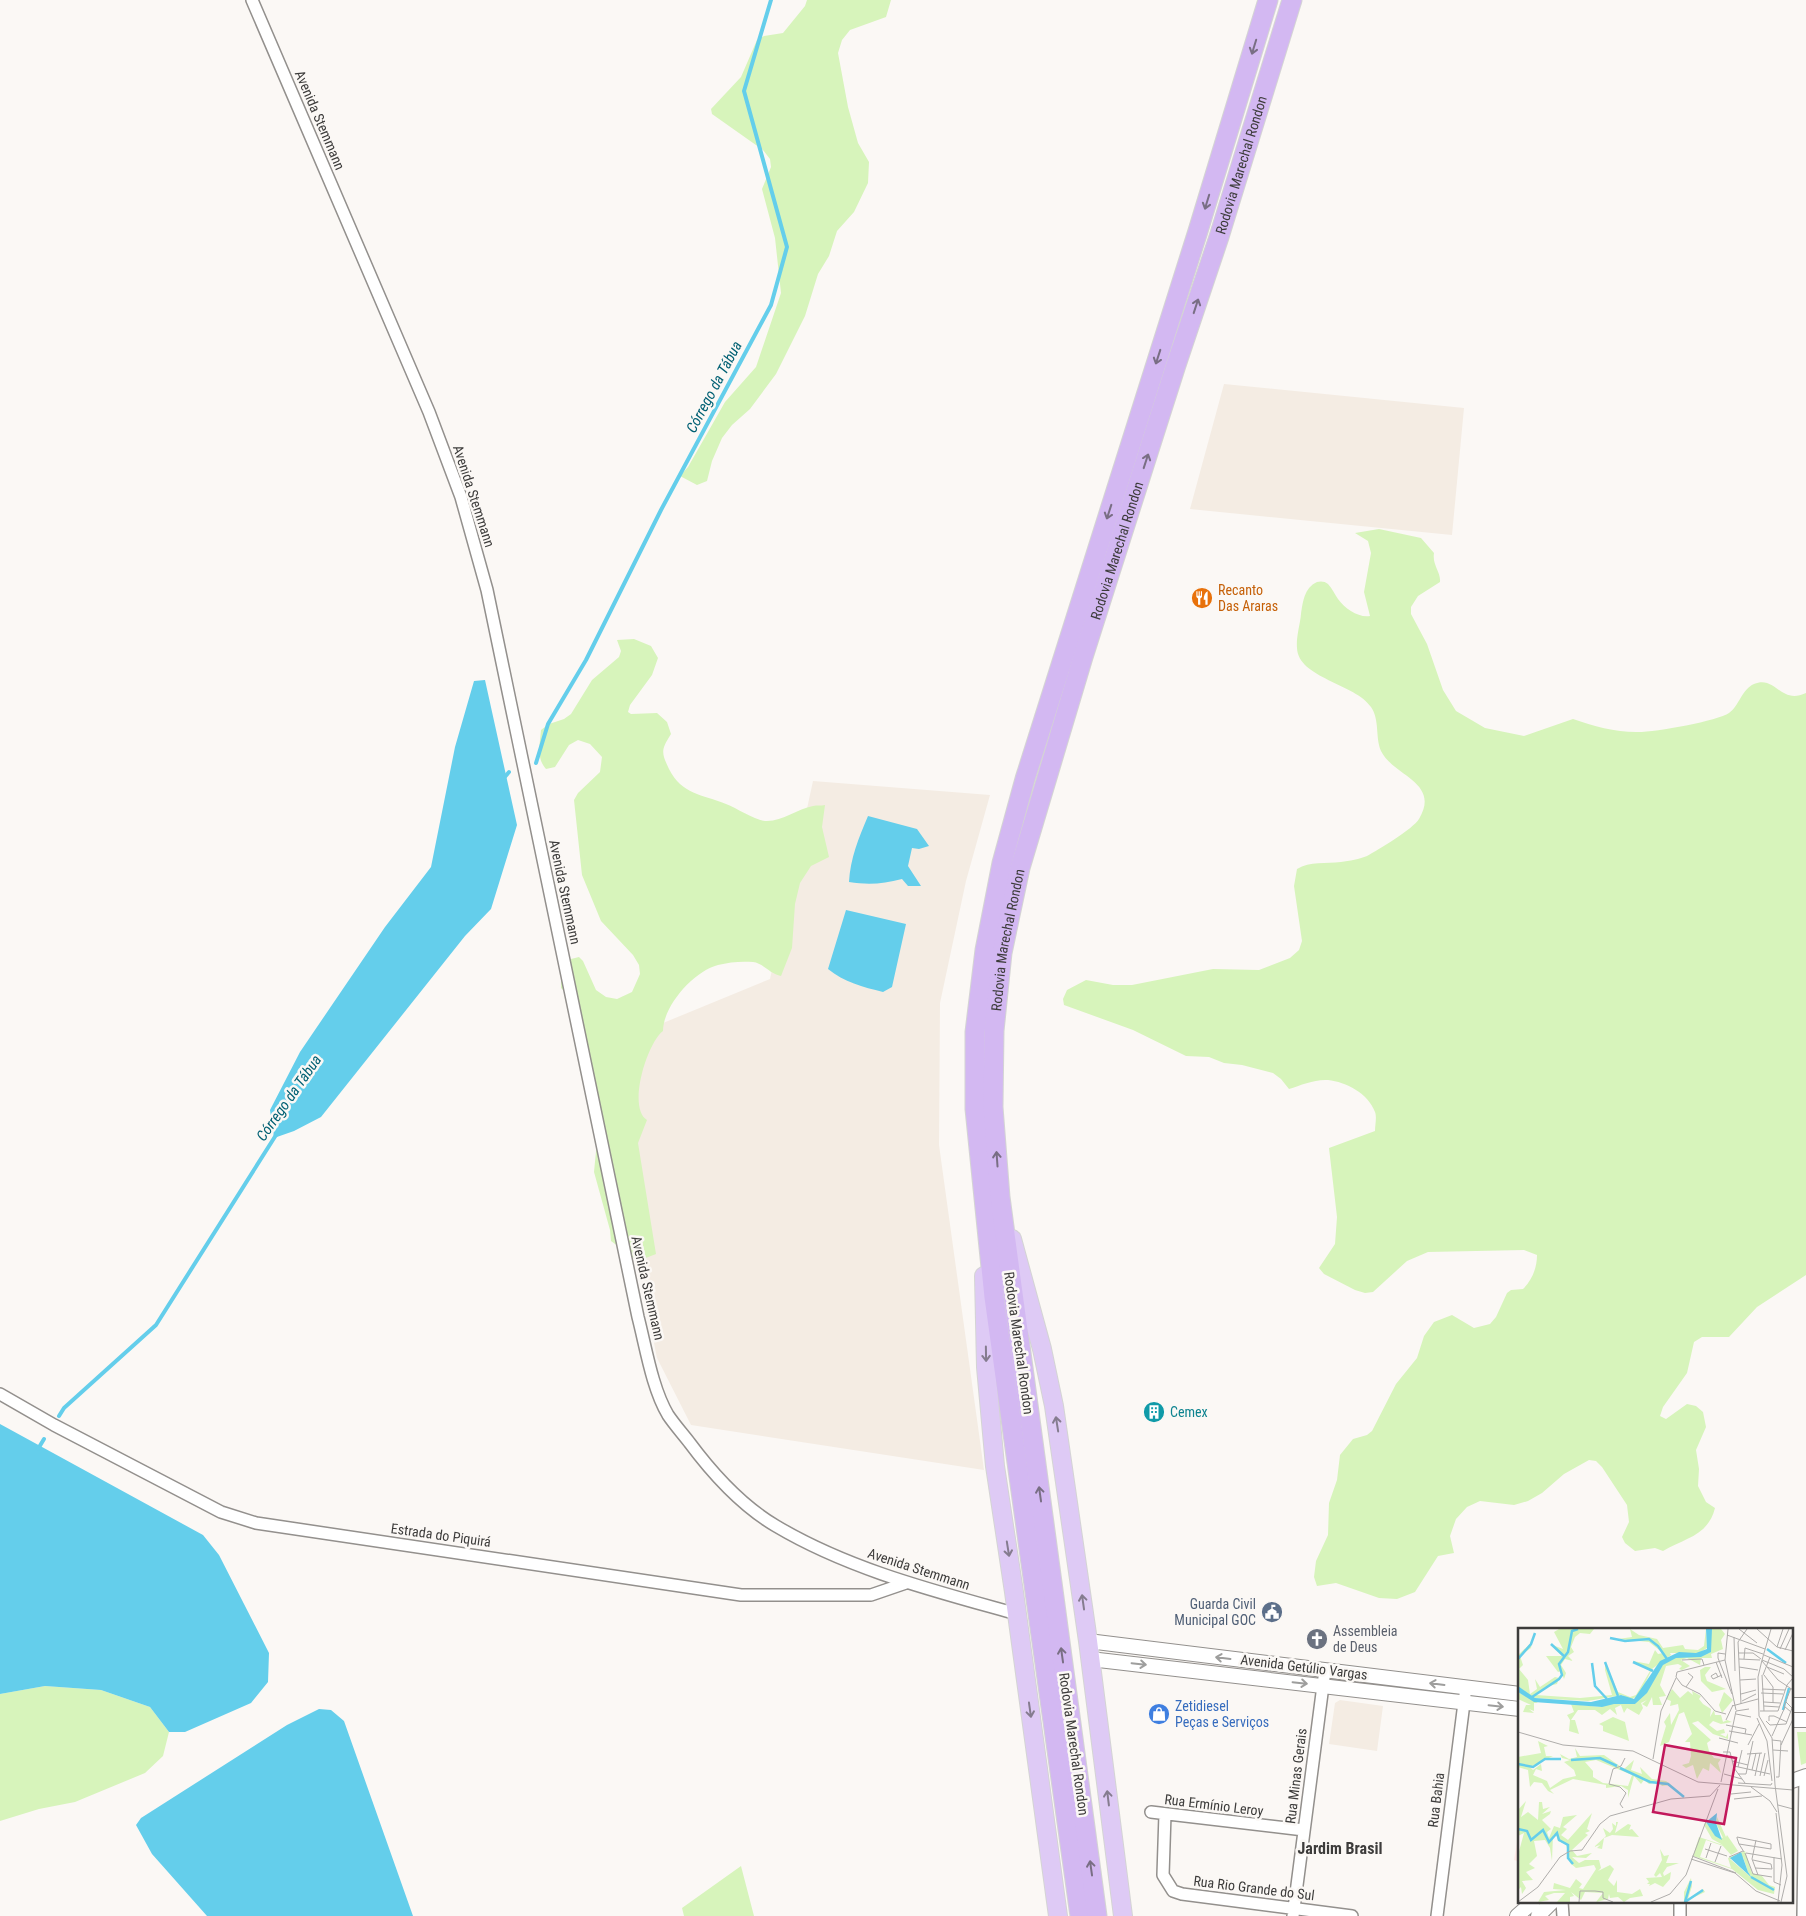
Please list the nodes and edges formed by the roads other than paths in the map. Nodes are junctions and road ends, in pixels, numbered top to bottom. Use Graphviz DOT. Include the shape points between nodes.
graph roads {
  1 [pos="252,0"];
  2 [pos="1268,0"];
  3 [pos="1292,0"];
  4 [pos="991,1199"];
  5 [pos="0,1394"];
  6 [pos="906,1583"];
  7 [pos="1017,1614"];
  8 [pos="1088,1641"];
  9 [pos="1090,1659"];
  10 [pos="1325,1670"];
  11 [pos="1323,1686"];
  12 [pos="1466,1687"];
  13 [pos="1518,1694"];
  14 [pos="1464,1703"];
  15 [pos="1518,1709"];
  16 [pos="1801,1778"];
  17 [pos="1151,1812"];
  18 [pos="1165,1814"];
  19 [pos="1304,1830"];
  20 [pos="1531,1904"];
  21 [pos="1550,1904"];
  22 [pos="1294,1912"];
  23 [pos="1058,1916"];
  24 [pos="1080,1916"];
  25 [pos="1097,1916"];
  26 [pos="1123,1916"];
  27 [pos="1352,1916"];
  28 [pos="1437,1916"];
  29 [pos="1517,1916"];
  30 [pos="1538,1916"];
  31 [pos="1803,1916"];
  1 -- 6 [label="street, Avenida Stemmann" via="429,412 461,497 487,590 638,1317 659,1396 668,1415 703,1461 739,1498 774,1525 828,1553"];
  2 -- 4 [label="highway, Rodovia Marechal Rondon, one-way" via="1025,779 1002,863 984,950 975,1032 975,1109"];
  4 -- 3 [label="highway, Rodovia Marechal Rondon, one-way" via="994,1031 1002,952 1020,868 1086,648"];
  4 -- 7 [label="main road, one-way" via="986,1367 995,1466"];
  8 -- 4 [label="main road, one-way" via="1052,1396 1042,1349"];
  4 -- 24 [label="highway, Rodovia Marechal Rondon" via="994,1297"];
  25 -- 4 [label="highway, Rodovia Marechal Rondon, one-way"];
  5 -- 6 [label="street, Estrada do Piquirá" via="221,1512 256,1523 741,1595 871,1595"];
  6 -- 7 [label="street, Avenida Stemmann"];
  7 -- 23 [label="main road, one-way"];
  8 -- 9 [label="main road"];
  10 -- 8 [label="street, Avenida Getúlio Vargas, one-way"];
  9 -- 11 [label="street, Avenida Getúlio Vargas, one-way"];
  26 -- 9 [label="main road, one-way"];
  10 -- 11 [label="street, Rua Minas Gerais"];
  12 -- 10 [label="street, Avenida Getúlio Vargas, one-way"];
  11 -- 14 [label="street, Avenida Getúlio Vargas"];
  11 -- 19 [label="street, Rua Minas Gerais"];
  12 -- 13 [label="street, Avenida Getúlio Vargas"];
  12 -- 14 [label="street, Rua Bahia"];
  14 -- 15 [label="street, Avenida Getúlio Vargas, one-way"];
  14 -- 28 [label="street, Rua Bahia"];
  16 -- 31 [label="street"];
  17 -- 18 [label="street, Rua Ermínio Leroy"];
  18 -- 19 [label="street, Rua Ermínio Leroy"];
  18 -- 22 [label="street, Rua Rio Grande do Sul" via="1163,1875 1173,1890"];
  19 -- 22 [label="street, Rua Minas Gerais"];
  20 -- 29 [label="street"];
  21 -- 30 [label="street"];
  22 -- 27 [label="street, Rua Rio Grande do Sul"];
}
